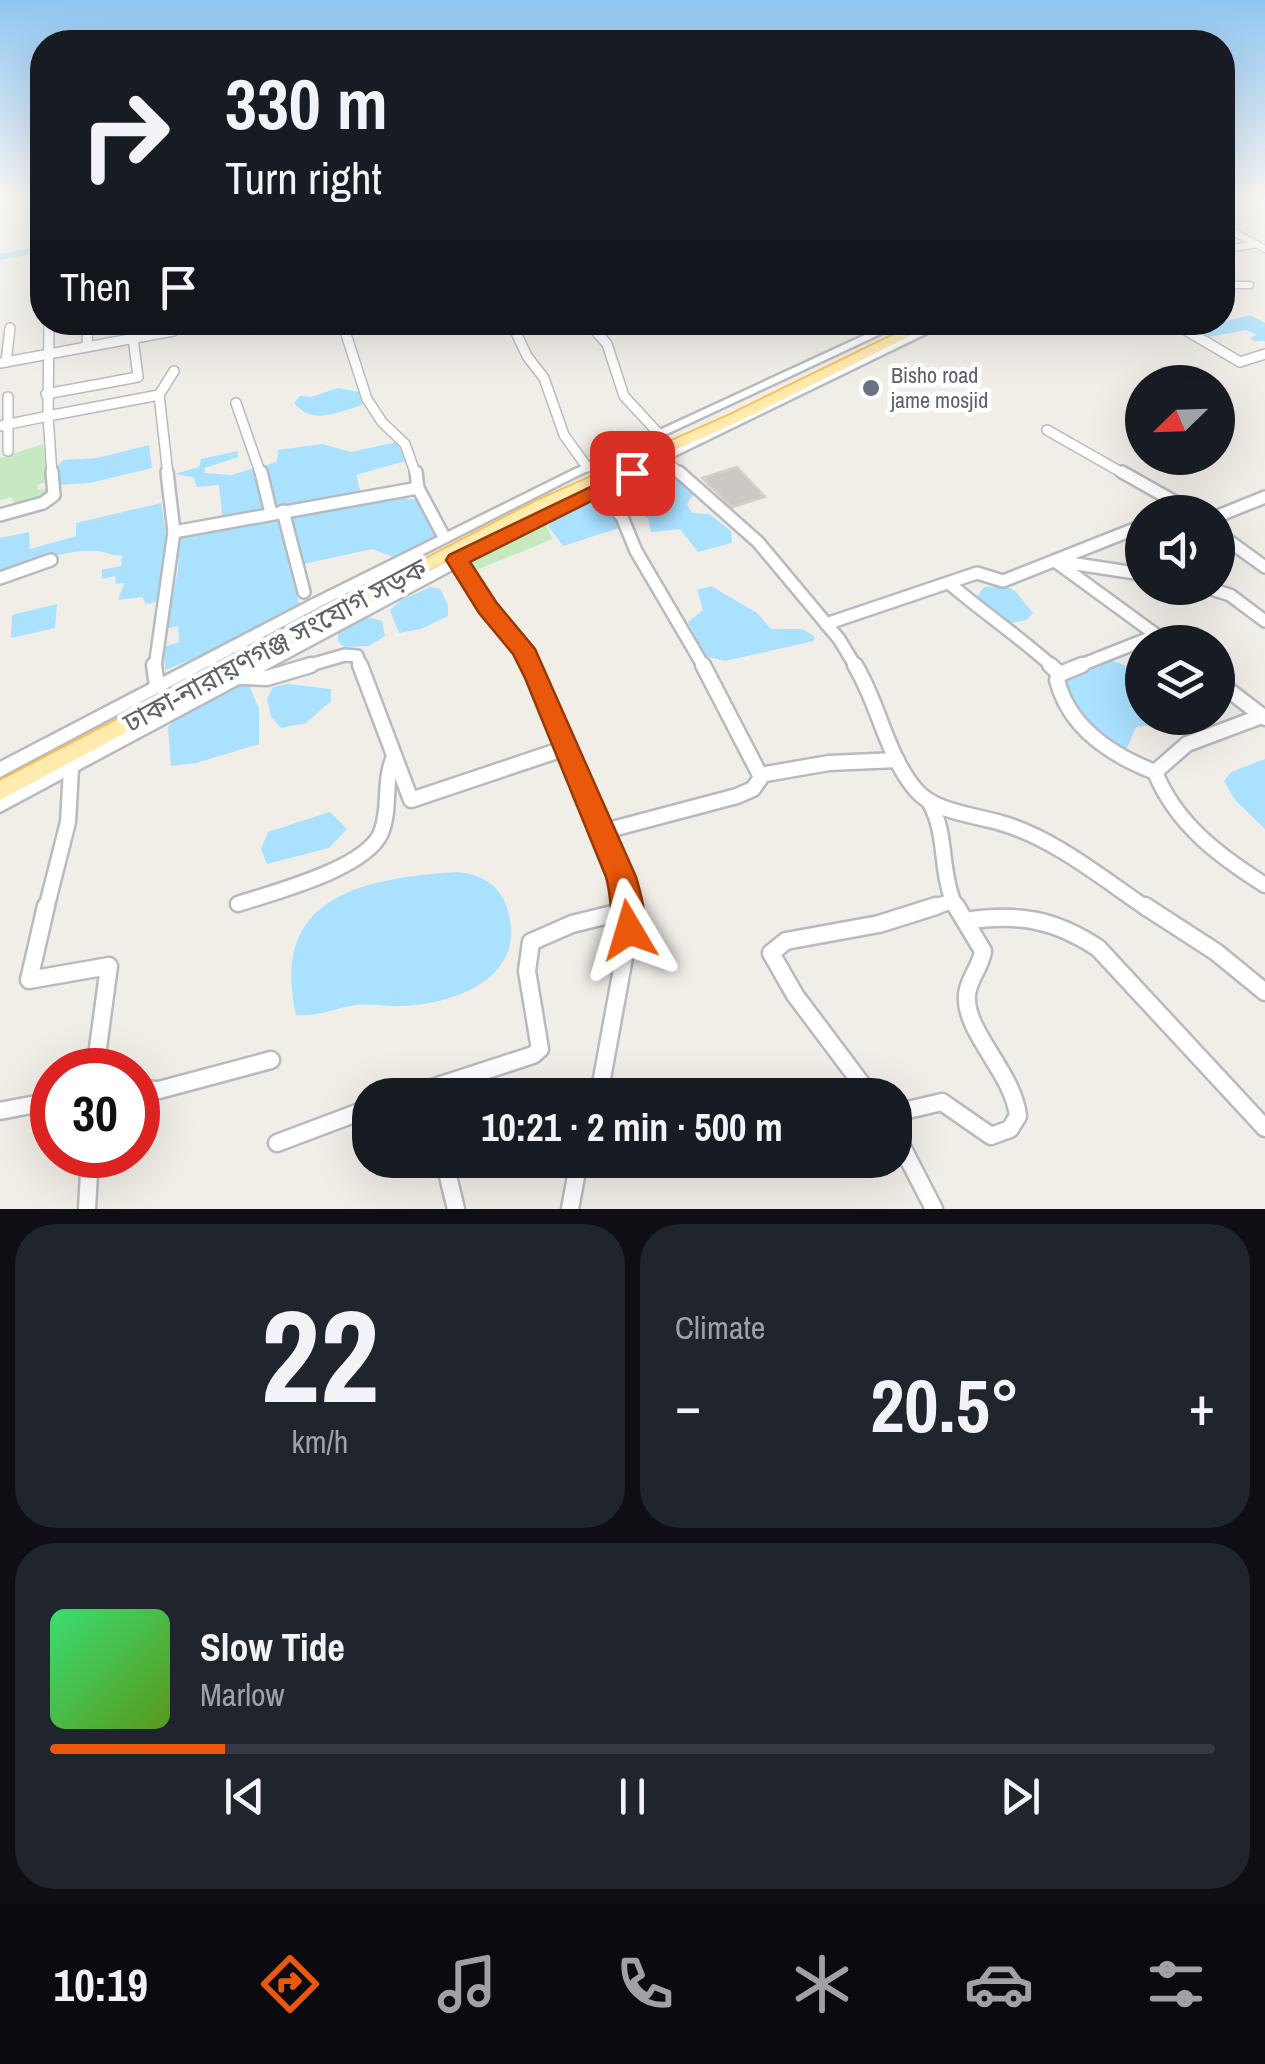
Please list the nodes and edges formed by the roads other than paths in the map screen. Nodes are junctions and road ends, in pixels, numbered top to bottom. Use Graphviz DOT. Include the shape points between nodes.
graph roads {
  1 [pos="1250,284"];
  2 [pos="1235,285"];
  3 [pos="10,328"];
  4 [pos="49,335"];
  5 [pos="88,335"];
  6 [pos="133,335"];
  7 [pos="153,335"];
  8 [pos="347,335"];
  9 [pos="517,335"];
  10 [pos="599,335"];
  11 [pos="878,335"];
  12 [pos="886,335"];
  13 [pos="908,335"];
  14 [pos="915,335"];
  15 [pos="1194,335"];
  16 [pos="133,339"];
  17 [pos="886,347"];
  18 [pos="87,348"];
  19 [pos="848,351"];
  20 [pos="1265,354"];
  21 [pos="49,355"];
  22 [pos="3,363"];
  23 [pos="174,371"];
  24 [pos="836,372"];
  25 [pos="770,389"];
  26 [pos="46,394"];
  27 [pos="159,395"];
  28 [pos="8,396"];
  29 [pos="236,403"];
  30 [pos="48,416"];
  31 [pos="4,425"];
  32 [pos="1047,430"];
  33 [pos="660,435"];
  34 [pos="8,451"];
  35 [pos="664,458"];
  36 [pos="587,467"];
  37 [pos="418,488"];
  38 [pos="600,488"];
  39 [pos="1157,495"];
  40 [pos="1265,497"];
  41 [pos="1235,509"];
  42 [pos="277,512"];
  43 [pos="0,515"];
  44 [pos="174,532"];
  45 [pos="1125,533"];
  46 [pos="444,537"];
  47 [pos="1235,545"];
  48 [pos="51,560"];
  49 [pos="457,560"];
  50 [pos="1055,561"];
  51 [pos="1265,567"];
  52 [pos="1125,571"];
  53 [pos="0,578"];
  54 [pos="950,584"];
  55 [pos="304,592"];
  56 [pos="1235,599"];
  57 [pos="1265,621"];
  58 [pos="826,624"];
  59 [pos="1143,625"];
  60 [pos="1125,652"];
  61 [pos="1060,674"];
  62 [pos="241,676"];
  63 [pos="157,686"];
  64 [pos="1235,695"];
  65 [pos="1263,717"];
  66 [pos="566,748"];
  67 [pos="394,757"];
  68 [pos="897,760"];
  69 [pos="71,769"];
  70 [pos="1155,772"];
  71 [pos="762,776"];
  72 [pos="4,784"];
  73 [pos="930,802"];
  74 [pos="601,832"];
  75 [pos="1265,884"];
  76 [pos="952,901"];
  77 [pos="238,904"];
  78 [pos="629,910"];
  79 [pos="966,921"];
  80 [pos="1265,992"];
  81 [pos="98,1048"];
  82 [pos="271,1060"];
  83 [pos="473,1078"];
  84 [pos="603,1078"];
  85 [pos="857,1078"];
  86 [pos="160,1090"];
  87 [pos="30,1105"];
  88 [pos="912,1106"];
  89 [pos="0,1111"];
  90 [pos="352,1115"];
  91 [pos="1265,1128"];
  92 [pos="277,1143"];
  93 [pos="912,1173"];
  94 [pos="89,1178"];
  95 [pos="448,1178"];
  96 [pos="575,1178"];
  97 [pos="926,1206"];
  98 [pos="87,1209"];
  99 [pos="456,1209"];
  100 [pos="570,1209"];
  1 -- 2 [label="street"];
  3 -- 22 [label="street"];
  4 -- 21 [label="street"];
  5 -- 18 [label="street"];
  6 -- 16 [label="street"];
  7 -- 16 [label="street"];
  8 -- 37 [label="street" via="367,399 405,444"];
  9 -- 36 [label="street" via="544,378 564,436"];
  10 -- 33 [label="street" via="624,396"];
  11 -- 19 [label="street"];
  12 -- 19 [label="main road, ঢাকা-নারায়ণগঞ্জ সংযোগ সড়ক"];
  13 -- 17 [label="main road, ঢাকা-নারায়ণগঞ্জ সংযোগ সড়ক"];
  14 -- 17 [label="street"];
  15 -- 20 [label="street" via="1240,362"];
  16 -- 18 [label="street"];
  16 -- 26 [label="street" via="138,377"];
  17 -- 24 [label="main road, ঢাকা-নারায়ণগঞ্জ সংযোগ সড়ক"];
  18 -- 21 [label="street"];
  19 -- 25 [label="main road, ঢাকা-নারায়ণগঞ্জ সংযোগ সড়ক"];
  21 -- 22 [label="street"];
  21 -- 26 [label="street"];
  23 -- 27 [label="street"];
  24 -- 35 [label="street"];
  24 -- 72 [label="main road, ঢাকা-নারায়ণগঞ্জ সংযোগ সড়ক" via="542,504"];
  25 -- 33 [label="street"];
  25 -- 72 [label="main road, ঢাকা-নারায়ণগঞ্জ সংযোগ সড়ক" via="504,516"];
  26 -- 30 [label="street"];
  27 -- 30 [label="street"];
  27 -- 44 [label="street"];
  28 -- 31 [label="street"];
  29 -- 42 [label="street"];
  30 -- 31 [label="street"];
  30 -- 43 [label="street" via="54,495"];
  31 -- 34 [label="street"];
  32 -- 39 [label="street"];
  33 -- 36 [label="street"];
  35 -- 38 [label="street"];
  35 -- 58 [label="street" via="758,542"];
  36 -- 46 [label="street"];
  37 -- 42 [label="street"];
  37 -- 46 [label="street"];
  38 -- 49 [label="street"];
  38 -- 71 [label="street"];
  40 -- 41 [label="street"];
  42 -- 44 [label="street"];
  42 -- 55 [label="street"];
  44 -- 63 [label="street" via="154,661"];
  45 -- 50 [label="street"];
  46 -- 63 [label="street"];
  47 -- 51 [label="street"];
  48 -- 53 [label="street"];
  49 -- 62 [label="street"];
  49 -- 66 [label="street" via="523,649"];
  50 -- 52 [label="street"];
  50 -- 54 [label="street" via="1003,581 977,573"];
  50 -- 59 [label="street"];
  54 -- 58 [label="street"];
  54 -- 61 [label="street"];
  56 -- 57 [label="street"];
  58 -- 68 [label="street" via="858,670"];
  60 -- 61 [label="street"];
  61 -- 70 [label="street" via="1058,691 1069,712 1134,766"];
  62 -- 67 [label="street" via="267,678 353,653 368,677"];
  62 -- 69 [label="street"];
  63 -- 72 [label="street"];
  64 -- 65 [label="street"];
  65 -- 70 [label="street" via="1187,744"];
  66 -- 67 [label="street" via="411,800"];
  66 -- 74 [label="street"];
  67 -- 77 [label="street" via="382,794 382,826 370,848"];
  68 -- 71 [label="street"];
  68 -- 73 [label="street" via="910,785"];
  69 -- 72 [label="street"];
  69 -- 81 [label="street" via="69,820 29,980 109,966"];
  70 -- 75 [label="street" via="1160,790 1200,836"];
  71 -- 74 [label="street" via="754,789 737,796"];
  73 -- 76 [label="street" via="945,840"];
  73 -- 80 [label="street" via="1045,843 1216,952"];
  74 -- 78 [label="street"];
  76 -- 79 [label="street"];
  76 -- 85 [label="street" via="848,931 798,937 771,953"];
  78 -- 83 [label="street" via="531,942 527,970 540,1049"];
  78 -- 84 [label="street"];
  79 -- 88 [label="street" via="983,950 966,986 968,1014 1018,1102 1016,1122 991,1136 954,1104"];
  79 -- 91 [label="street" via="1040,916 1068,927 1098,948"];
  82 -- 86 [label="street"];
  87 -- 89 [label="street"];
  90 -- 92 [label="street"];
  93 -- 97 [label="street"];
  94 -- 98 [label="street"];
  95 -- 99 [label="street"];
  96 -- 100 [label="street"];
}
